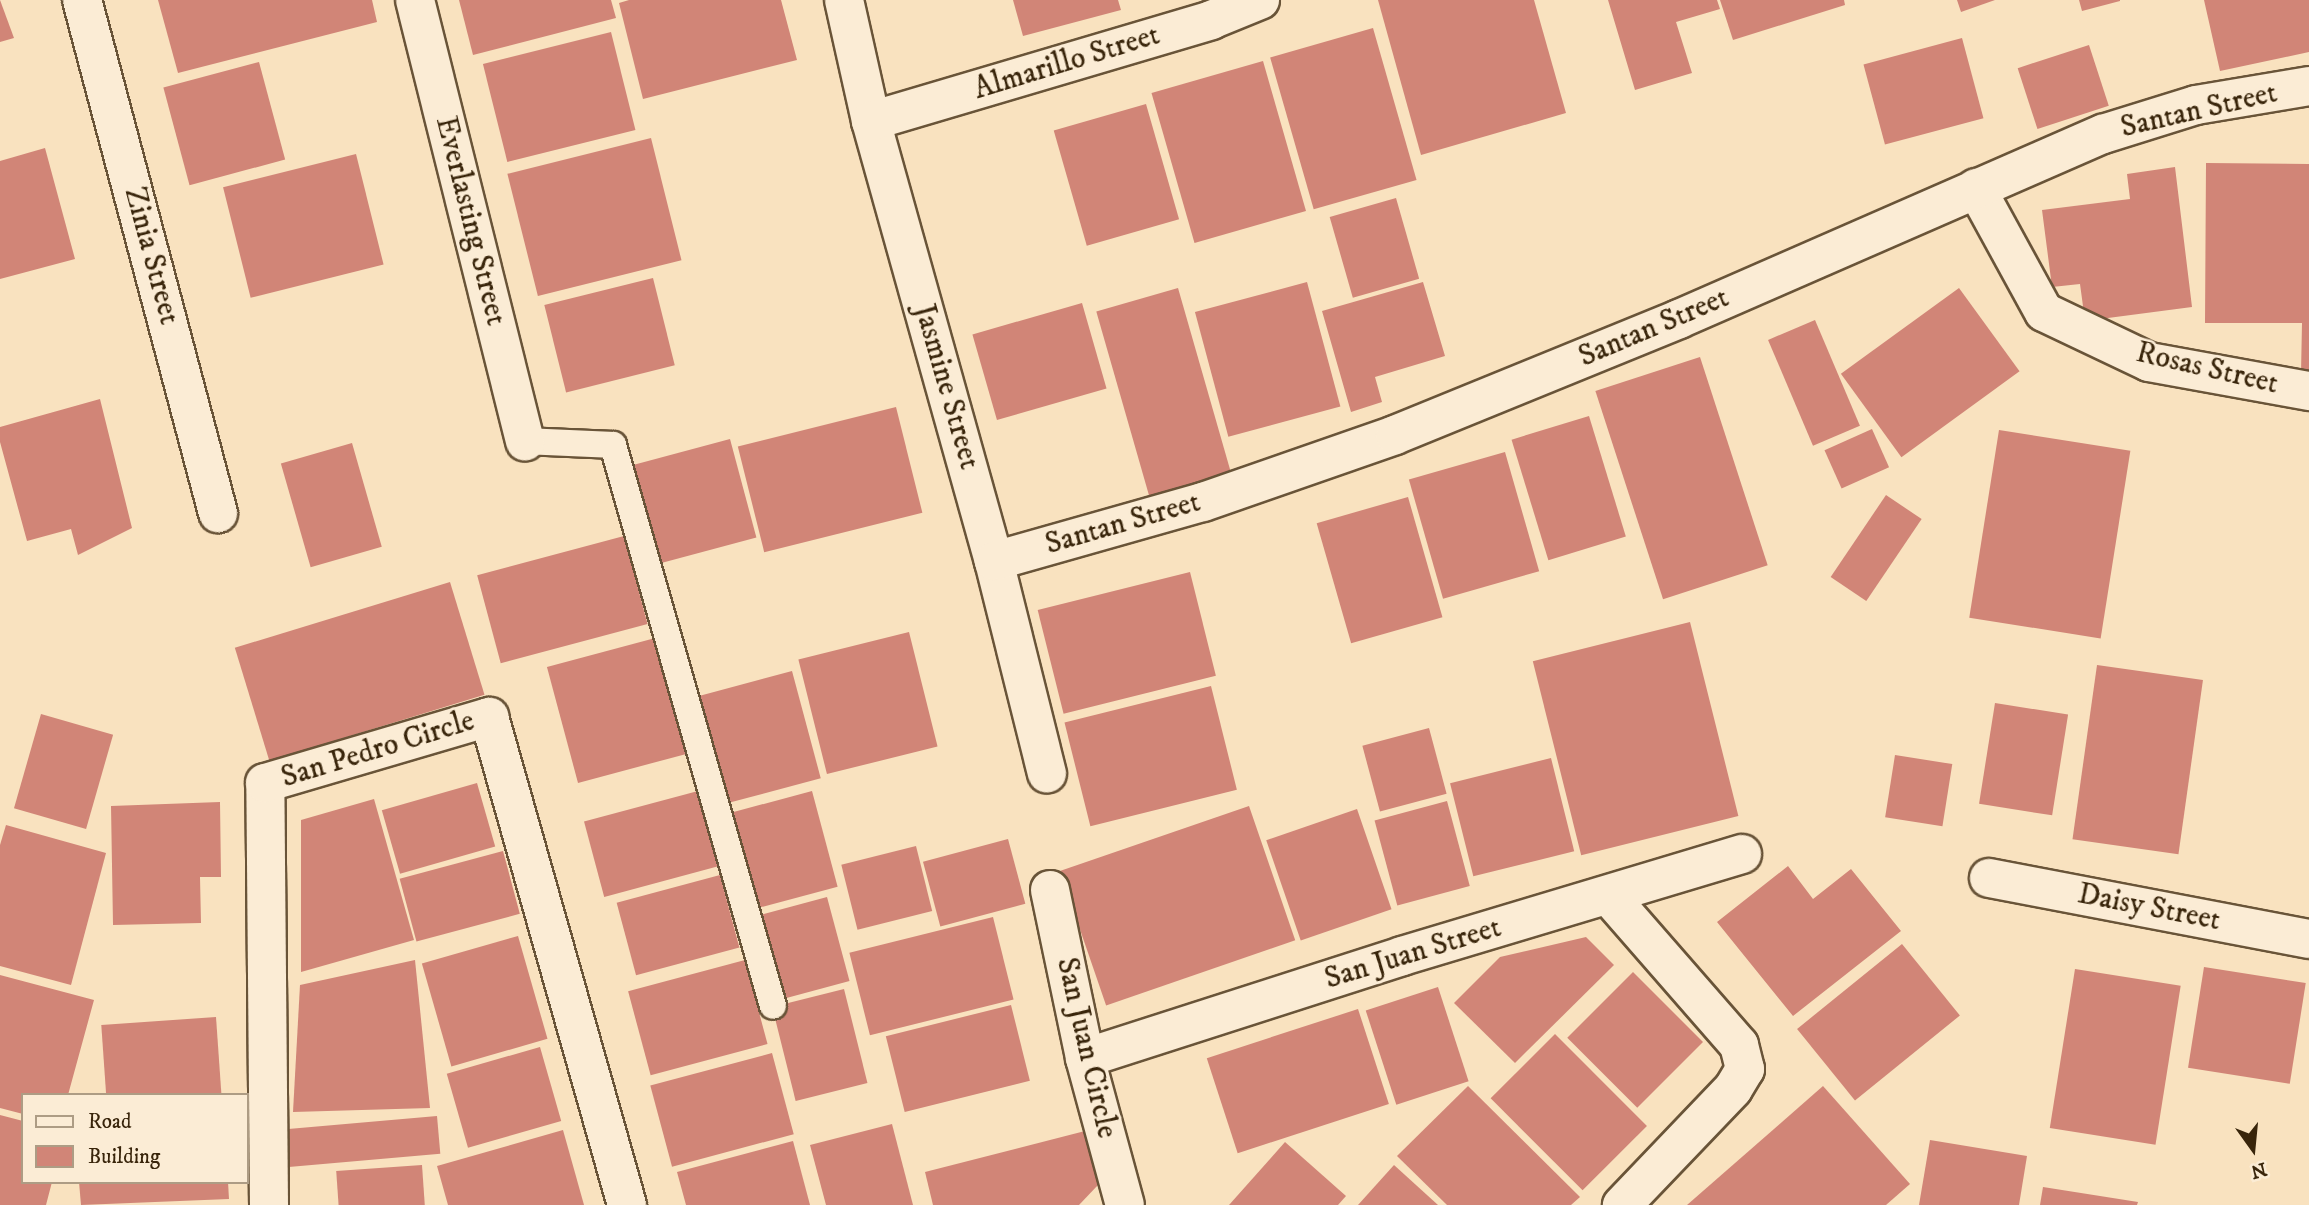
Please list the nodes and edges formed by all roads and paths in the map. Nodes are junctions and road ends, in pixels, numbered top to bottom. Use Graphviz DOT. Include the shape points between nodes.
graph roads {
  1 [pos="82,0"];
  2 [pos="415,0"];
  3 [pos="844,0"];
  4 [pos="1260,0"];
  5 [pos="2309,86"];
  6 [pos="871,121"];
  7 [pos="1976,188"];
  8 [pos="2309,391"];
  9 [pos="525,442"];
  10 [pos="218,513"];
  11 [pos="994,561"];
  12 [pos="1047,774"];
  13 [pos="1742,854"];
  14 [pos="1989,878"];
  15 [pos="1051,890"];
  16 [pos="1609,896"];
  17 [pos="2309,939"];
  18 [pos="773,1006"];
  19 [pos="1085,1058"];
  20 [pos="1638,1198"];
  21 [pos="269,1205"];
  22 [pos="627,1205"];
  23 [pos="1125,1205"];
  1 -- 10 [label="street, Zinia Street"];
  2 -- 9 [label="street, Everlasting Street"];
  3 -- 6 [label="street, Jasmine Street"];
  4 -- 6 [label="street, Almarillo Street" via="1210,20"];
  5 -- 7 [label="street, Santan Street" via="2196,105 2103,134"];
  6 -- 11 [label="street, Jasmine Street"];
  7 -- 8 [label="street, Rosas Street" via="2044,312 2149,362"];
  7 -- 11 [label="street, Santan Street" via="1679,319 1395,435 1203,502"];
  9 -- 18 [label="lane" via="613,445"];
  11 -- 12 [label="street, Jasmine Street"];
  13 -- 16 [label="street, San Juan Street"];
  14 -- 17 [label="street, Daisy Street"];
  15 -- 19 [label="street, San Juan Circle"];
  16 -- 19 [label="street, San Juan Street" via="1402,956"];
  16 -- 20 [label="street" via="1739,1045 1745,1069 1734,1089"];
  19 -- 23 [label="street, San Juan Circle"];
  21 -- 22 [label="street, San Pedro Circle" via="265,783 489,717"];
}
